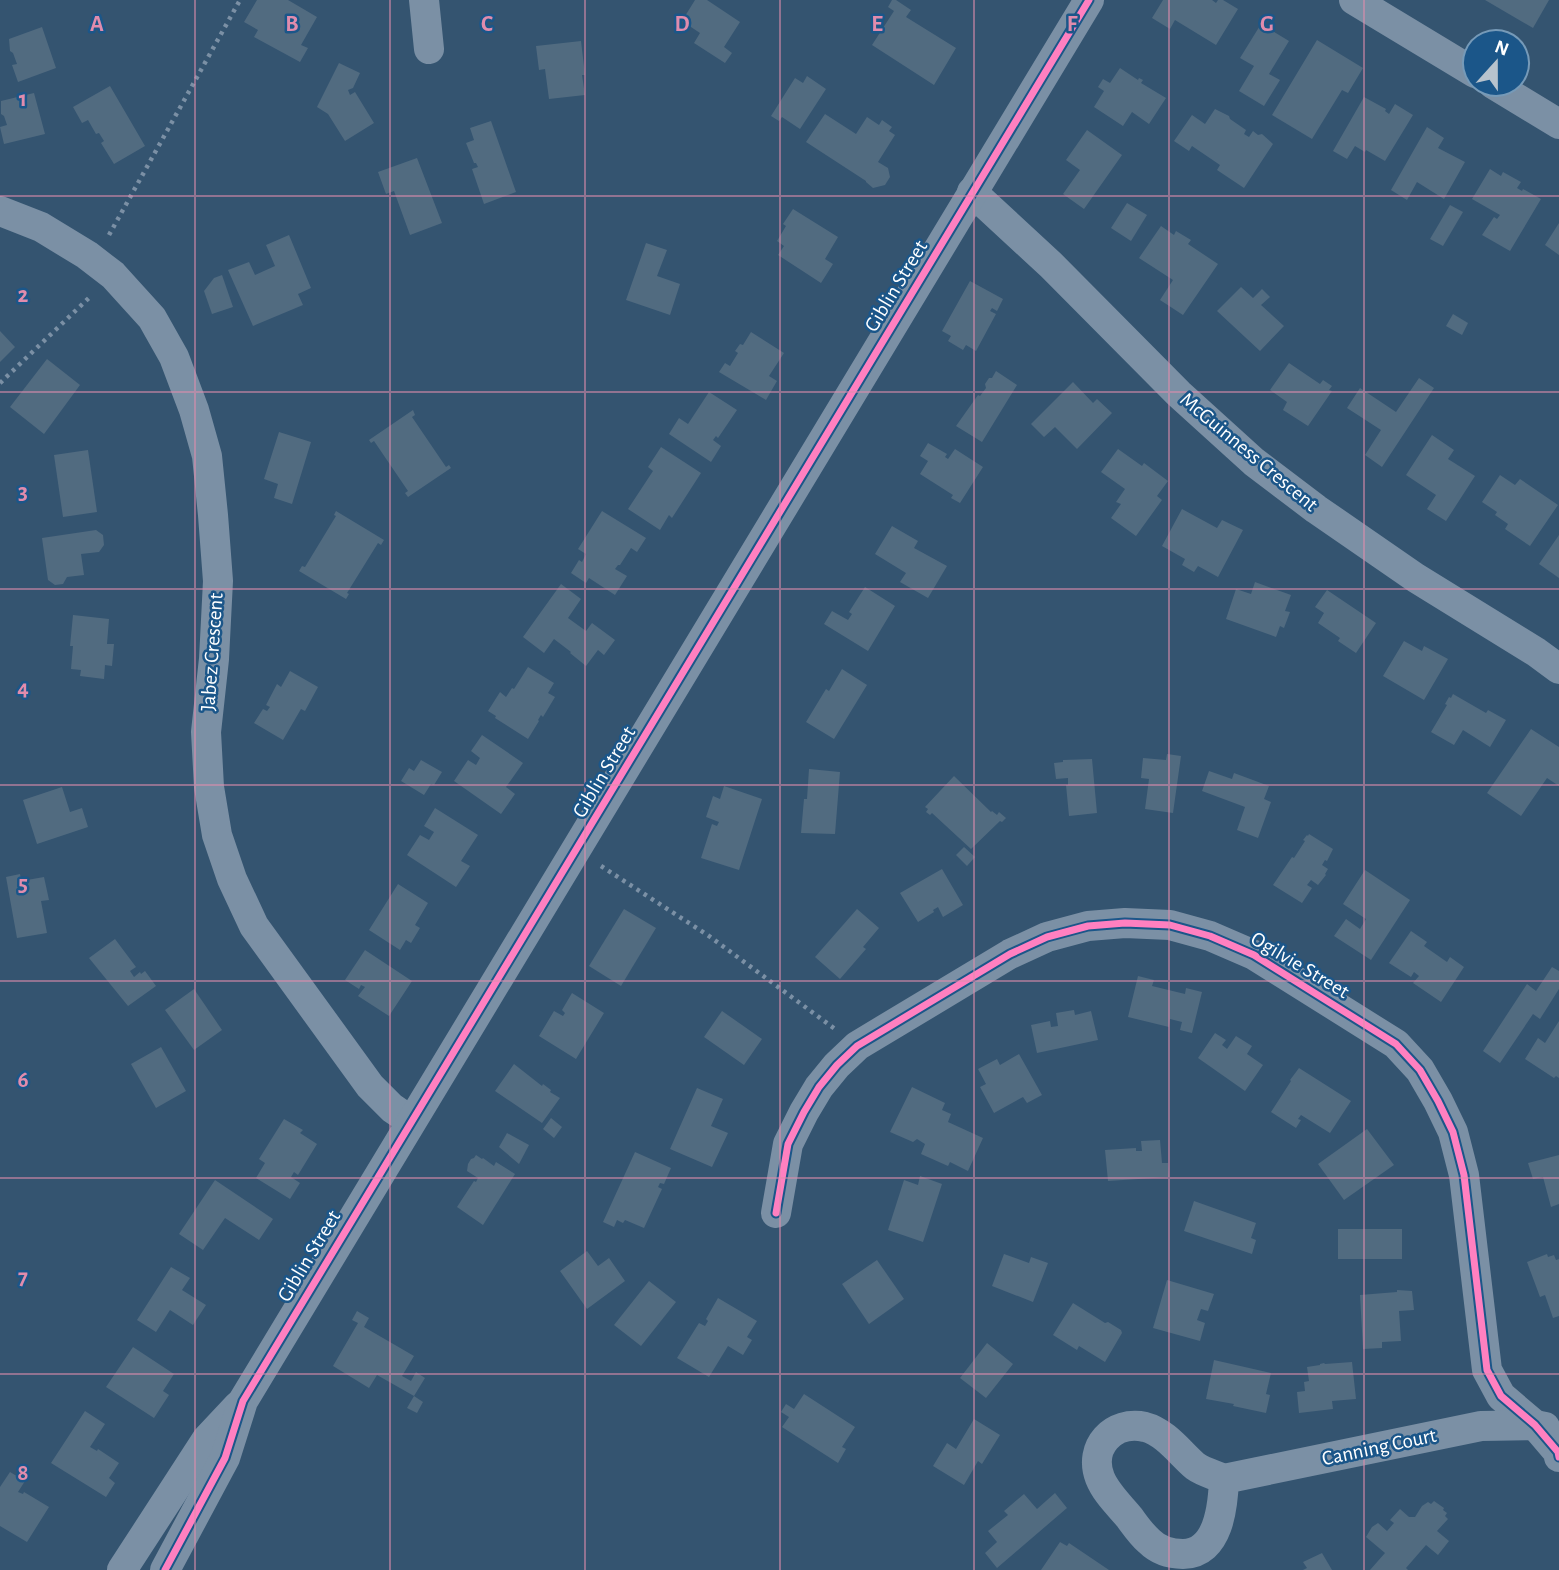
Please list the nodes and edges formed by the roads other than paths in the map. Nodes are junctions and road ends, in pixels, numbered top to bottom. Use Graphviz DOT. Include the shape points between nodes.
graph roads {
  1 [pos="424,0"];
  2 [pos="1089,0"];
  3 [pos="1354,0"];
  4 [pos="429,49"];
  5 [pos="1461,65"];
  6 [pos="1516,98"];
  7 [pos="1559,124"];
  8 [pos="972,192"];
  9 [pos="0,211"];
  10 [pos="1559,669"];
  11 [pos="411,1121"];
  12 [pos="776,1213"];
  13 [pos="243,1401"];
  14 [pos="1547,1427"];
  15 [pos="1559,1457"];
  16 [pos="1224,1479"];
  17 [pos="122,1570"];
  18 [pos="166,1570"];
  1 -- 4 [label="street"];
  2 -- 8 [label="street, Giblin Street"];
  3 -- 5 [label="street"];
  6 -- 7 [label="street"];
  8 -- 10 [label="street, McGuinness Crescent" via="1254,462 1394,563"];
  8 -- 11 [label="street, Giblin Street"];
  9 -- 11 [label="street, Jabez Crescent" via="41,227 104,268 152,318 174,357 207,456 218,580 206,732 217,835 254,926 370,1086"];
  11 -- 13 [label="street, Giblin Street"];
  12 -- 14 [label="street, Ogilvie Street" via="788,1143 819,1087 857,1046 1010,954 1047,937 1088,926 1125,923 1170,925 1210,936 1254,955 1396,1044 1420,1070 1453,1132 1464,1175 1487,1370 1501,1396"];
  13 -- 17 [label="street" via="207,1439"];
  13 -- 18 [label="street, Giblin Street" via="225,1458"];
  14 -- 15 [label="street, Ogilvie Street"];
  14 -- 16 [label="street, Canning Court" via="1481,1426"];
  16 -- 16 [label="street" via="1219,1521 1207,1543 1198,1551 1174,1554 1149,1541 1105,1487 1097,1461 1108,1435 1119,1428 1143,1427 1155,1431 1198,1468"];
}
